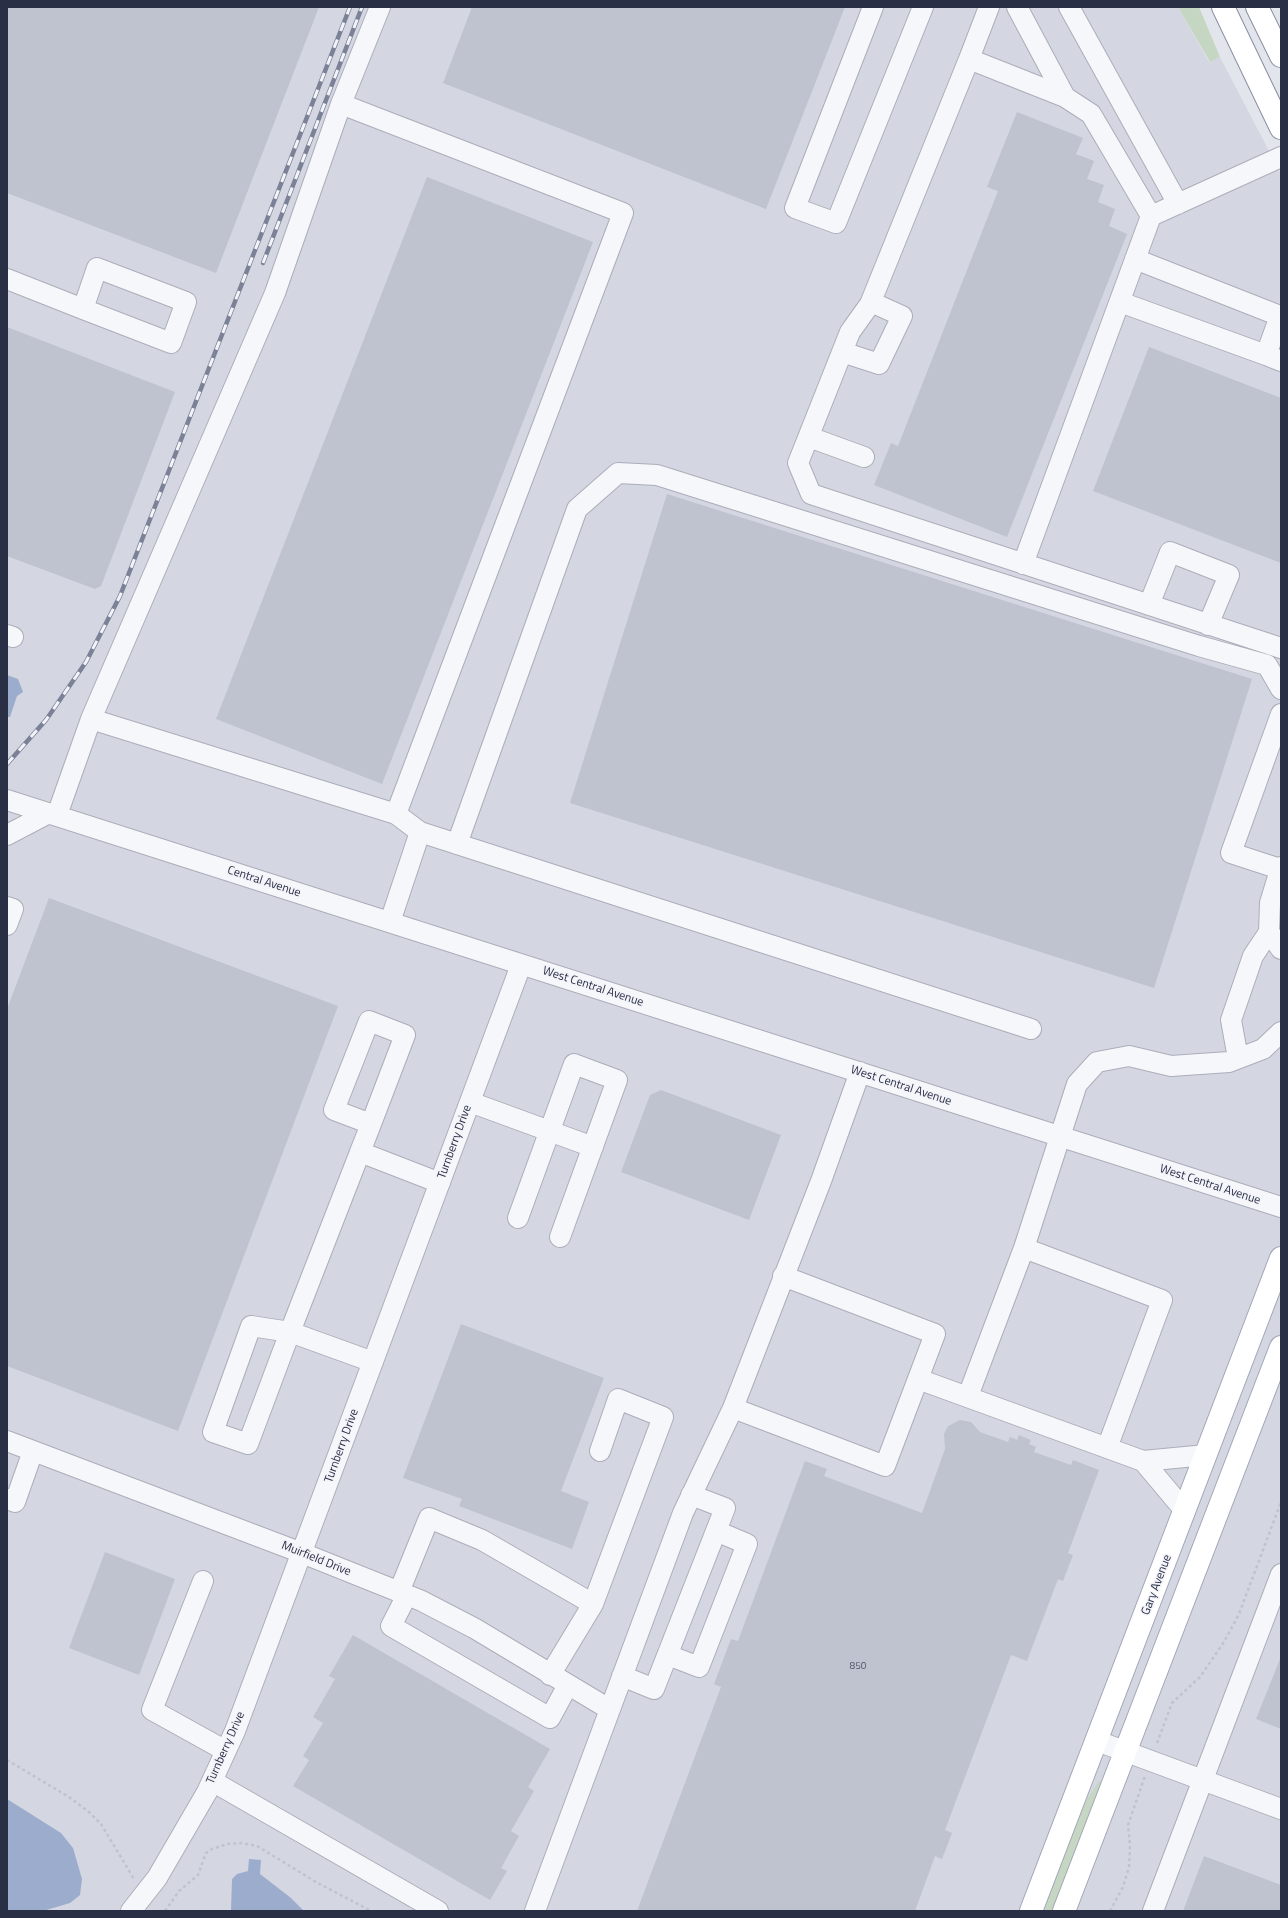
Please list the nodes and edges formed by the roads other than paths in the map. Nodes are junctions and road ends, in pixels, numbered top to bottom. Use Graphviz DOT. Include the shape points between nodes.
graph roads {
  1 [pos="380,7"];
  2 [pos="872,7"];
  3 [pos="923,7"];
  4 [pos="989,7"];
  5 [pos="1017,7"];
  6 [pos="1069,7"];
  7 [pos="1223,7"];
  8 [pos="1257,7"];
  9 [pos="1281,56"];
  10 [pos="969,59"];
  11 [pos="1065,97"];
  12 [pos="341,104"];
  13 [pos="1281,128"];
  14 [pos="1281,157"];
  15 [pos="1178,204"];
  16 [pos="1151,216"];
  17 [pos="1135,259"];
  18 [pos="7,279"];
  19 [pos="871,302"];
  20 [pos="1120,302"];
  21 [pos="83,309"];
  22 [pos="842,352"];
  23 [pos="1274,358"];
  24 [pos="809,437"];
  25 [pos="864,457"];
  26 [pos="1024,564"];
  27 [pos="1149,605"];
  28 [pos="1208,625"];
  29 [pos="1281,648"];
  30 [pos="1281,689"];
  31 [pos="1281,714"];
  32 [pos="91,719"];
  33 [pos="7,800"];
  34 [pos="53,814"];
  35 [pos="396,814"];
  36 [pos="420,832"];
  37 [pos="7,835"];
  38 [pos="457,844"];
  39 [pos="1281,868"];
  40 [pos="7,907"];
  41 [pos="390,922"];
  42 [pos="7,925"];
  43 [pos="1269,932"];
  44 [pos="1281,949"];
  45 [pos="521,964"];
  46 [pos="1031,1029"];
  47 [pos="1281,1032"];
  48 [pos="1238,1058"];
  49 [pos="860,1072"];
  50 [pos="470,1102"];
  51 [pos="371,1124"];
  52 [pos="550,1131"];
  53 [pos="1060,1137"];
  54 [pos="593,1147"];
  55 [pos="360,1152"];
  56 [pos="440,1183"];
  57 [pos="1281,1207"];
  58 [pos="518,1218"];
  59 [pos="560,1237"];
  60 [pos="1024,1248"];
  61 [pos="1281,1258"];
  62 [pos="783,1276"];
  63 [pos="290,1332"];
  64 [pos="1281,1347"];
  65 [pos="373,1362"];
  66 [pos="918,1378"];
  67 [pos="968,1396"];
  68 [pos="733,1408"];
  69 [pos="7,1441"];
  70 [pos="1107,1448"];
  71 [pos="33,1451"];
  72 [pos="600,1451"];
  73 [pos="1206,1455"];
  74 [pos="1143,1462"];
  75 [pos="691,1495"];
  76 [pos="7,1499"];
  77 [pos="1185,1511"];
  78 [pos="716,1531"];
  79 [pos="302,1553"];
  80 [pos="1281,1574"];
  81 [pos="202,1581"];
  82 [pos="403,1593"];
  83 [pos="593,1604"];
  84 [pos="668,1655"];
  85 [pos="550,1675"];
  86 [pos="622,1676"];
  87 [pos="568,1686"];
  88 [pos="609,1709"];
  89 [pos="1097,1741"];
  90 [pos="226,1751"];
  91 [pos="1125,1752"];
  92 [pos="1203,1780"];
  93 [pos="212,1781"];
  94 [pos="1281,1809"];
  95 [pos="131,1911"];
  96 [pos="438,1911"];
  97 [pos="534,1911"];
  98 [pos="1031,1911"];
  99 [pos="1064,1911"];
  100 [pos="1153,1911"];
  1 -- 12 [label="street"];
  2 -- 3 [label="street" via="795,208 836,223"];
  4 -- 10 [label="street"];
  5 -- 11 [label="street"];
  6 -- 15 [label="street"];
  7 -- 13 [label="main road"];
  8 -- 9 [label="main road"];
  10 -- 11 [label="street"];
  10 -- 19 [label="street"];
  11 -- 16 [label="street" via="1091,114"];
  12 -- 32 [label="street" via="276,293"];
  12 -- 35 [label="street" via="623,213"];
  14 -- 15 [label="street"];
  15 -- 16 [label="street"];
  16 -- 17 [label="street"];
  17 -- 20 [label="street"];
  17 -- 23 [label="street" via="1280,316"];
  18 -- 21 [label="street"];
  19 -- 22 [label="street" via="850,332"];
  19 -- 22 [label="street" via="902,316 879,364"];
  20 -- 23 [label="street"];
  20 -- 26 [label="street"];
  21 -- 21 [label="street" via="171,343 186,302 97,268"];
  22 -- 24 [label="street"];
  24 -- 25 [label="street"];
  24 -- 26 [label="street" via="798,463 811,494"];
  26 -- 27 [label="street"];
  27 -- 28 [label="street"];
  27 -- 28 [label="street" via="1170,552 1228,575"];
  28 -- 29 [label="street"];
  30 -- 38 [label="street" via="1267,665 1199,646 658,475 618,473 577,509"];
  31 -- 39 [label="street" via="1231,853"];
  32 -- 34 [label="street"];
  32 -- 35 [label="street"];
  33 -- 34 [label="street, Central Avenue"];
  34 -- 37 [label="street"];
  34 -- 41 [label="street, Central Avenue"];
  35 -- 36 [label="street"];
  36 -- 38 [label="street"];
  36 -- 41 [label="street"];
  38 -- 46 [label="street"];
  39 -- 43 [label="street" via="1270,903"];
  40 -- 42 [label="street" via="13,909"];
  41 -- 45 [label="street, Central Avenue"];
  43 -- 44 [label="street"];
  43 -- 48 [label="street" via="1253,956 1231,1020"];
  45 -- 49 [label="street, West Central Avenue"];
  45 -- 50 [label="street, Turnberry Drive"];
  47 -- 48 [label="street" via="1263,1049"];
  48 -- 53 [label="street" via="1229,1062 1170,1066 1129,1056 1097,1062 1077,1084"];
  49 -- 53 [label="street, West Central Avenue"];
  49 -- 62 [label="street" via="822,1181"];
  50 -- 52 [label="street"];
  50 -- 56 [label="street, Turnberry Drive"];
  51 -- 51 [label="street" via="405,1034 368,1021 334,1110"];
  51 -- 55 [label="street"];
  52 -- 54 [label="street"];
  52 -- 54 [label="street" via="574,1064 617,1080"];
  52 -- 58 [label="street"];
  53 -- 57 [label="street, West Central Avenue"];
  53 -- 60 [label="street"];
  54 -- 59 [label="street"];
  55 -- 56 [label="street"];
  55 -- 63 [label="street"];
  56 -- 65 [label="street, Turnberry Drive"];
  60 -- 67 [label="street"];
  60 -- 70 [label="street" via="1162,1300"];
  61 -- 73 [label="main road, Gary Avenue"];
  62 -- 66 [label="street" via="935,1334"];
  62 -- 68 [label="street"];
  63 -- 63 [label="street" via="248,1444 213,1432 251,1326"];
  63 -- 65 [label="street"];
  64 -- 91 [label="main road"];
  65 -- 79 [label="street, Turnberry Drive"];
  66 -- 67 [label="street"];
  66 -- 68 [label="street" via="885,1466"];
  67 -- 70 [label="street"];
  68 -- 75 [label="street"];
  69 -- 71 [label="street, Muirfield Drive"];
  70 -- 74 [label="street"];
  71 -- 76 [label="street" via="15,1502"];
  71 -- 79 [label="street, Muirfield Drive"];
  72 -- 83 [label="street" via="618,1399 663,1416"];
  73 -- 74 [label="street"];
  73 -- 77 [label="main road, Gary Avenue"];
  74 -- 77 [label="street"];
  75 -- 78 [label="street" via="725,1508"];
  75 -- 86 [label="street"];
  77 -- 89 [label="main road, Gary Avenue"];
  78 -- 84 [label="street"];
  78 -- 84 [label="street" via="747,1544 699,1667"];
  79 -- 82 [label="street, Muirfield Drive"];
  79 -- 90 [label="street, Turnberry Drive"];
  80 -- 92 [label="street"];
  81 -- 90 [label="street" via="152,1710"];
  82 -- 83 [label="street" via="429,1518 482,1540"];
  82 -- 85 [label="street, Muirfield Drive" via="474,1628"];
  82 -- 87 [label="street" via="391,1626 550,1718"];
  83 -- 85 [label="street"];
  84 -- 86 [label="street" via="654,1689"];
  85 -- 87 [label="street, Muirfield Drive"];
  86 -- 88 [label="street"];
  87 -- 88 [label="street, Muirfield Drive"];
  88 -- 97 [label="street"];
  89 -- 91 [label="street"];
  89 -- 98 [label="main road, Gary Avenue"];
  90 -- 93 [label="street, Turnberry Drive"];
  91 -- 92 [label="street"];
  91 -- 99 [label="main road"];
  92 -- 94 [label="street"];
  92 -- 100 [label="street"];
  93 -- 95 [label="street, Turnberry Drive" via="157,1878"];
  93 -- 96 [label="street"];
}
